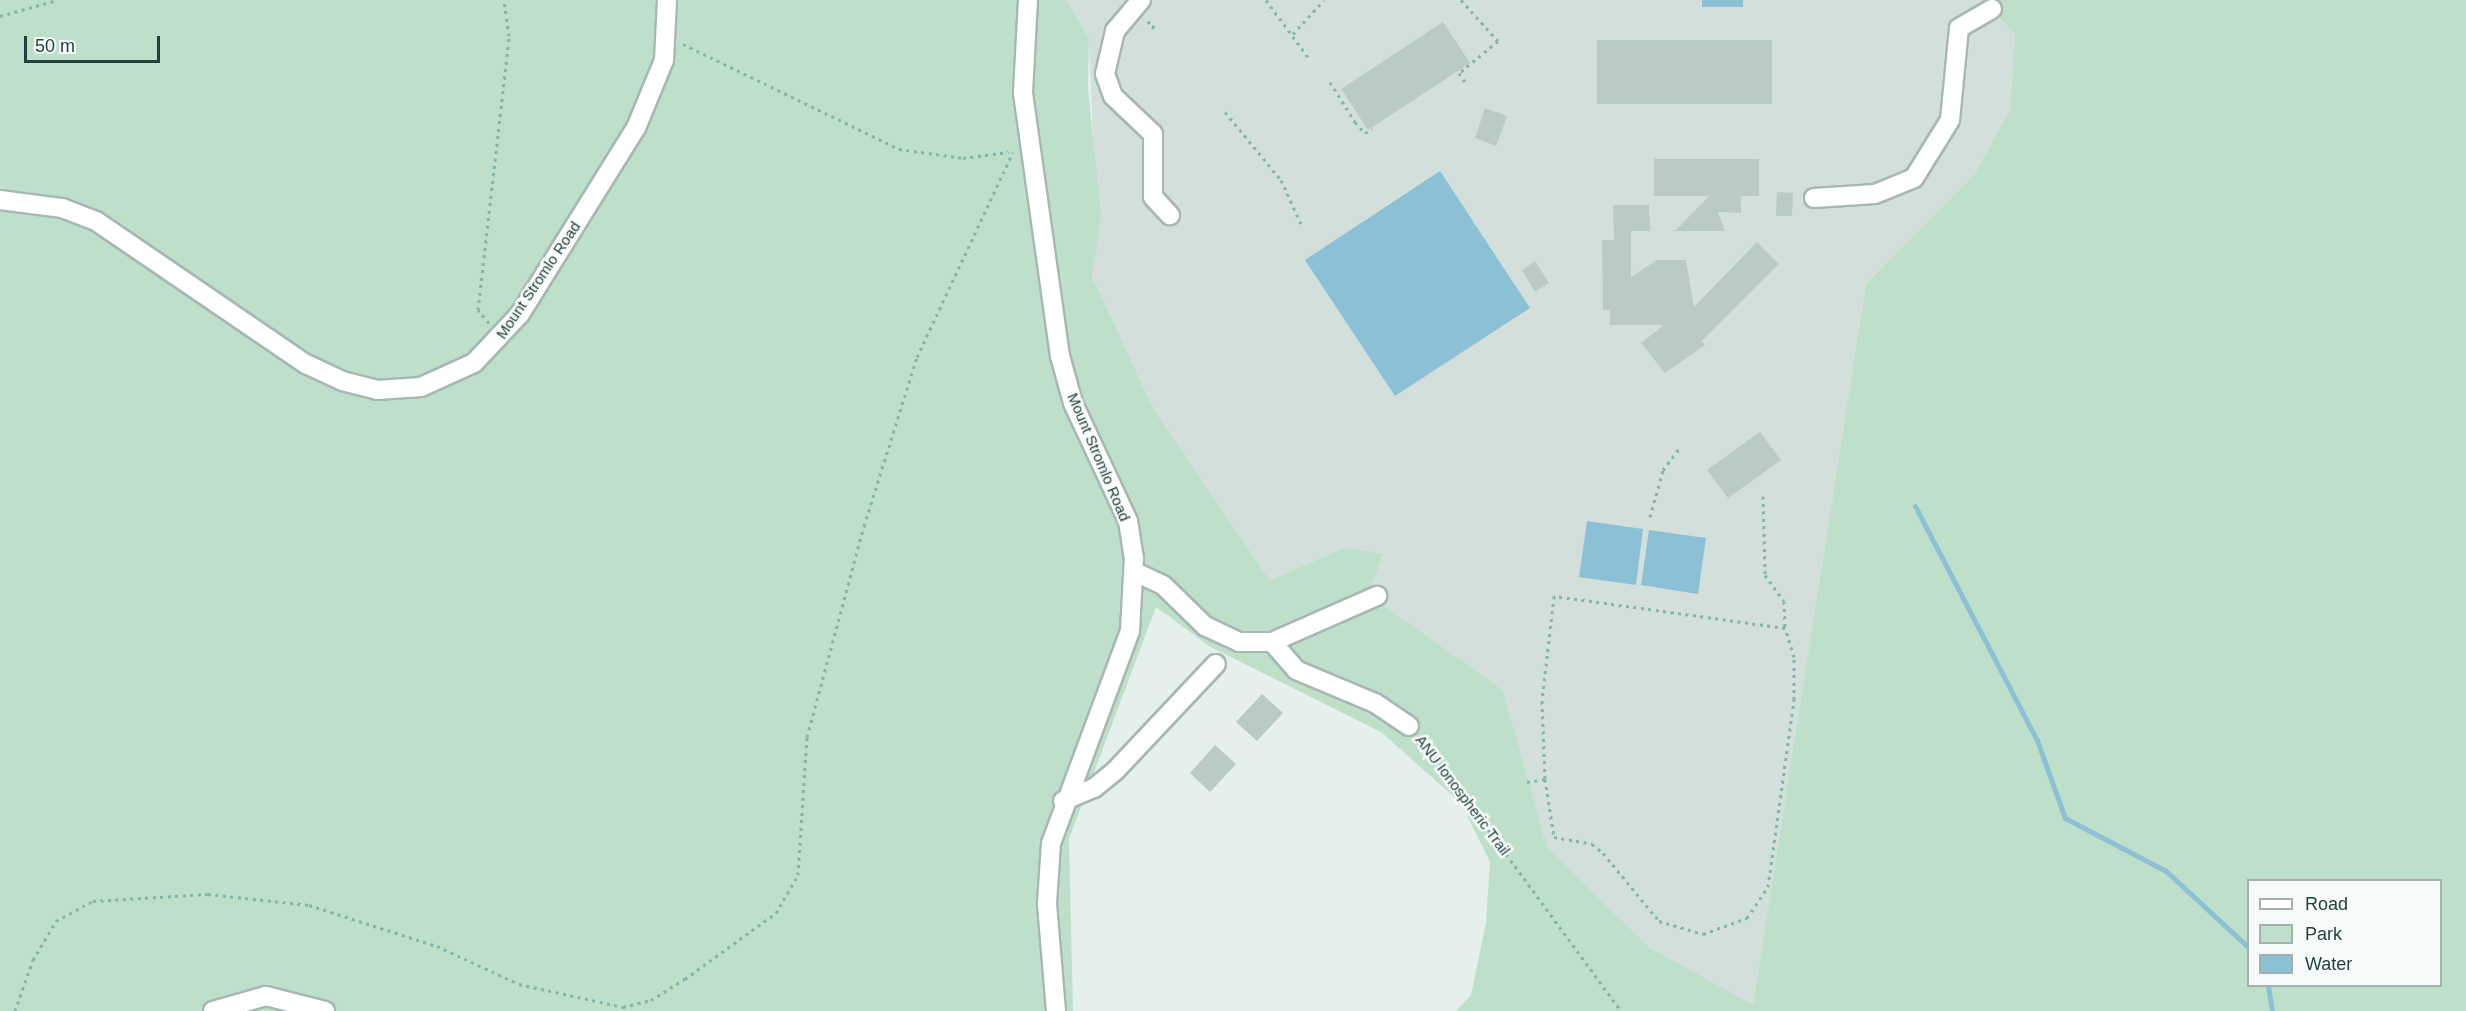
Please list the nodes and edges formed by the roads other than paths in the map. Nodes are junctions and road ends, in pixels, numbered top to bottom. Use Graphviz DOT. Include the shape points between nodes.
graph roads {
  1 [pos="667,0"];
  2 [pos="1028,0"];
  3 [pos="1142,7"];
  4 [pos="1992,9"];
  5 [pos="1814,198"];
  6 [pos="0,200"];
  7 [pos="1170,215"];
  8 [pos="1135,572"];
  9 [pos="1377,596"];
  10 [pos="1272,642"];
  11 [pos="1216,664"];
  12 [pos="1409,726"];
  13 [pos="1063,801"];
  14 [pos="213,1011"];
  15 [pos="325,1011"];
  16 [pos="1056,1011"];
  1 -- 6 [label="street, Mount Stromlo Road" via="664,60 636,128 501,339 474,363 421,387 377,390 350,384 306,364 96,221 62,208"];
  2 -- 8 [label="street, Mount Stromlo Road" via="1023,93 1060,356 1073,403 1128,521"];
  3 -- 7 [label="street" via="1115,31 1105,74 1113,96 1153,134 1153,197"];
  4 -- 5 [label="street" via="1959,28 1950,120 1914,178 1875,194"];
  8 -- 10 [label="street" via="1163,585 1220,636"];
  8 -- 13 [label="street, Mount Stromlo Road" via="1130,631"];
  9 -- 10 [label="street"];
  10 -- 12 [label="street, ANU Ionospheric Trail" via="1296,670 1375,703"];
  11 -- 13 [label="street" via="1115,771 1094,788"];
  13 -- 16 [label="street, Mount Stromlo Road" via="1047,876"];
  14 -- 15 [label="street" via="266,996"];
}
